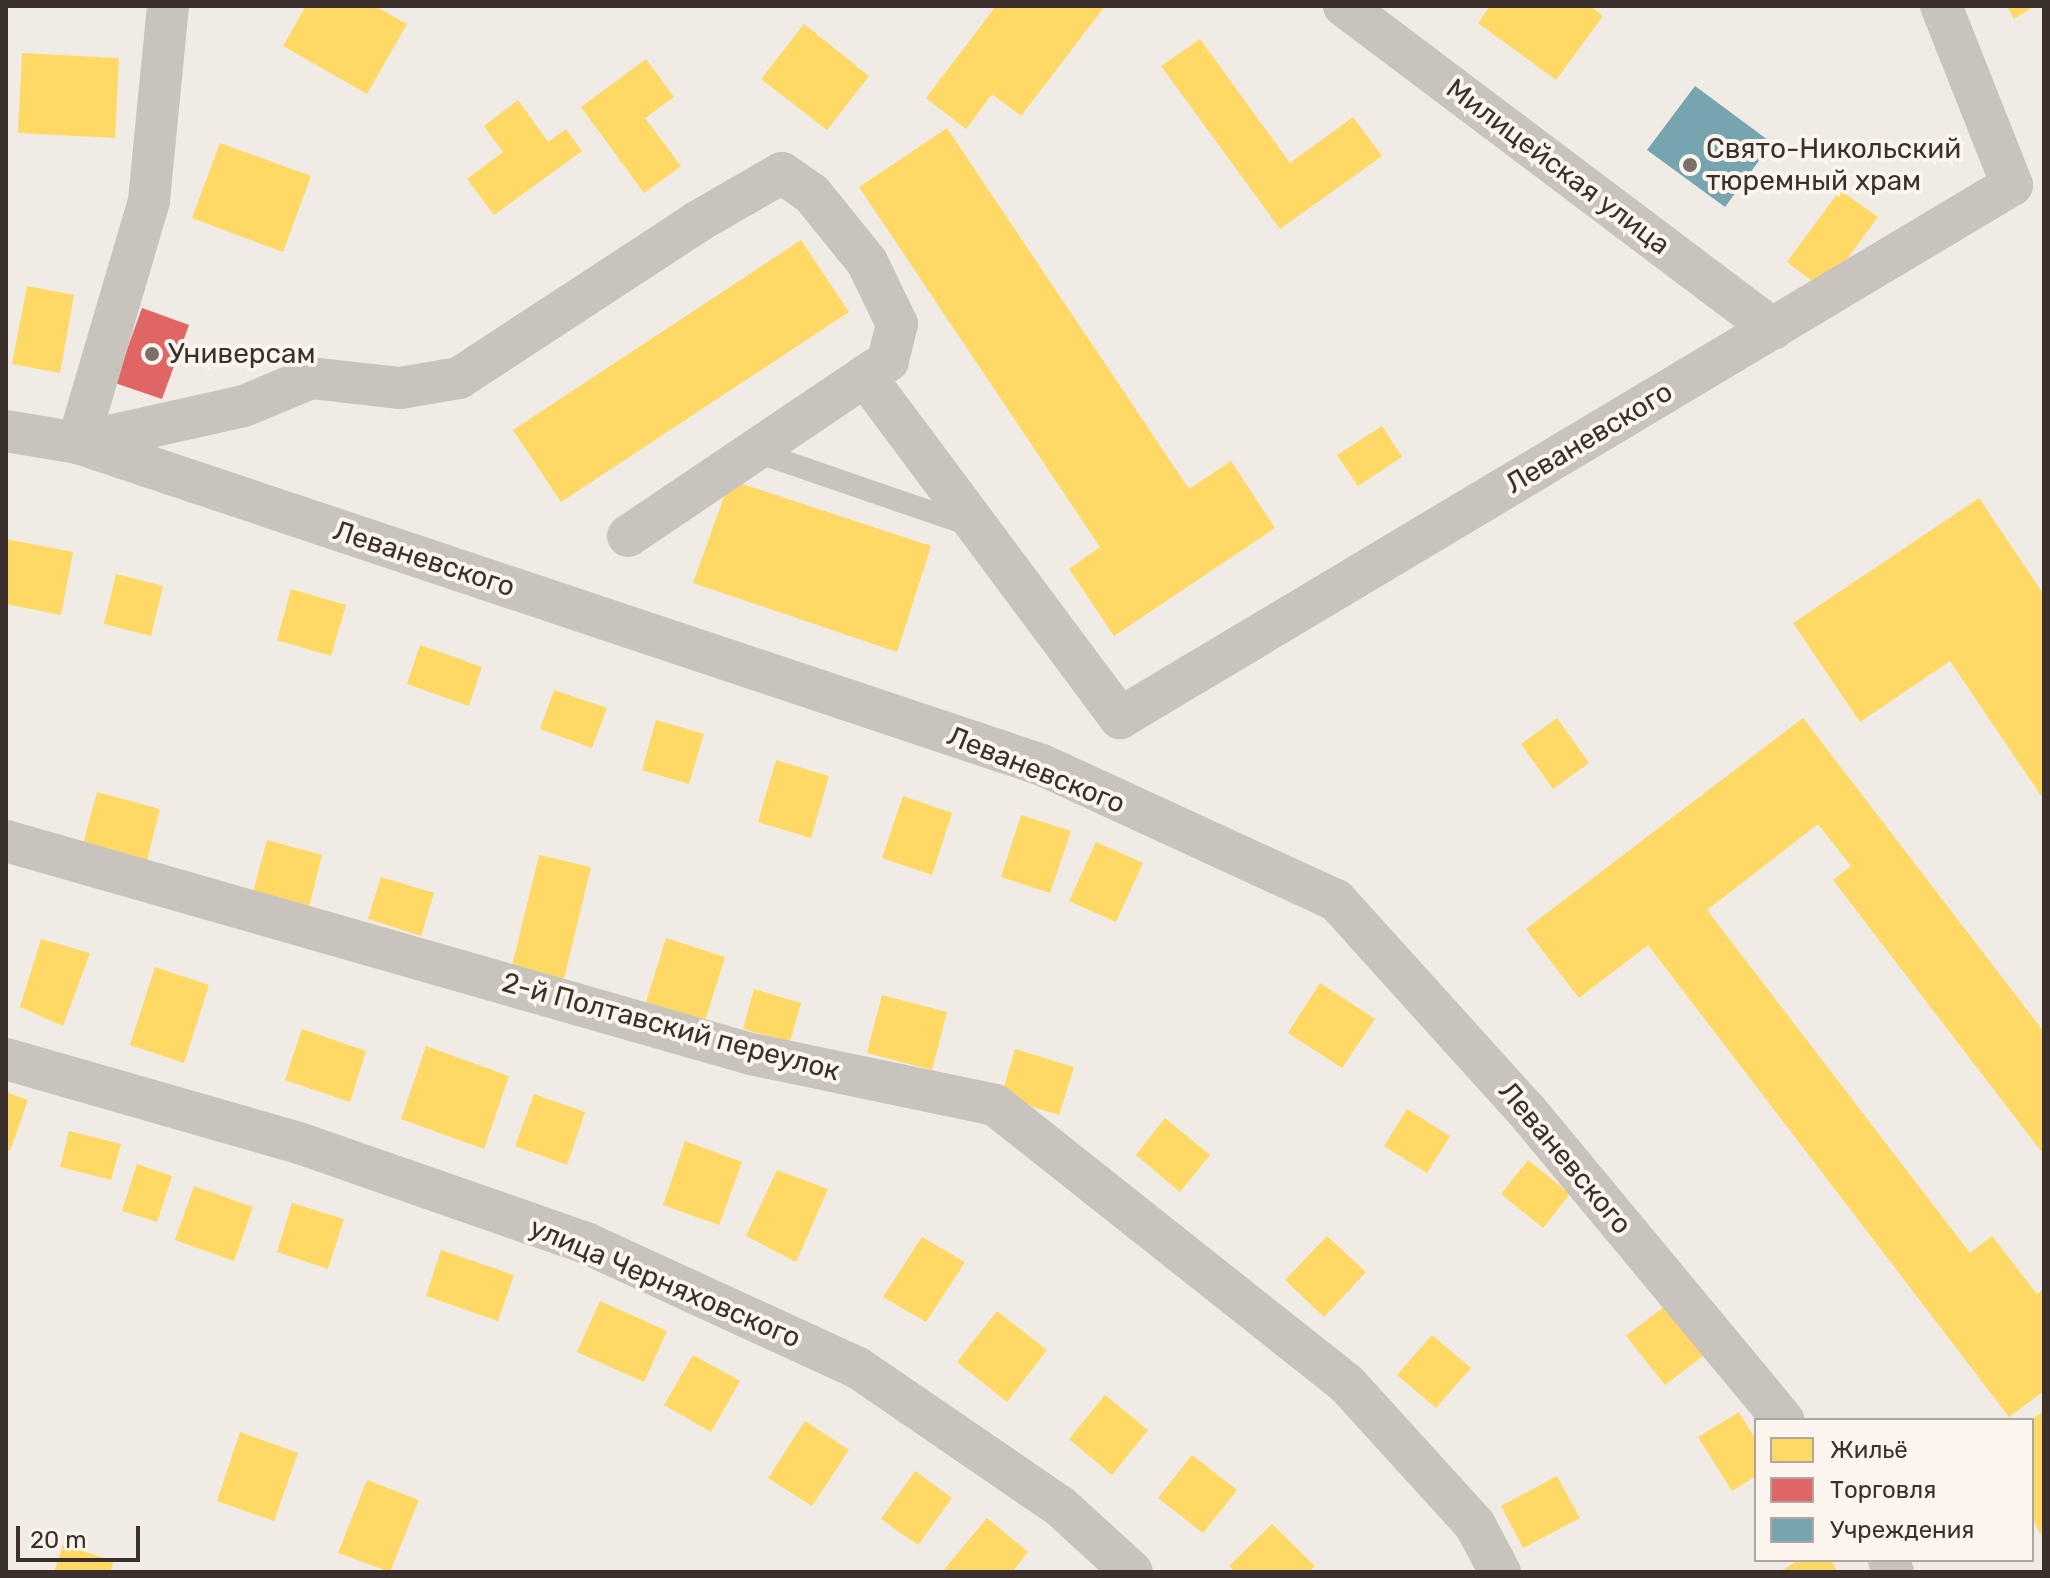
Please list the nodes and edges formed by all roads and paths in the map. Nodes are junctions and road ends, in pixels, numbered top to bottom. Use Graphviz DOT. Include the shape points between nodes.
graph roads {
  1 [pos="168,6"];
  2 [pos="1344,6"];
  3 [pos="1941,6"];
  4 [pos="1773,329"];
  5 [pos="865,376"];
  6 [pos="6,431"];
  7 [pos="78,443"];
  8 [pos="754,451"];
  9 [pos="979,529"];
  10 [pos="628,536"];
  11 [pos="6,841"];
  12 [pos="6,1059"];
  13 [pos="1781,1418"];
  14 [pos="1132,1572"];
  15 [pos="1500,1572"];
  1 -- 7 [label="street" via="149,201"];
  2 -- 4 [label="street, Милицейская улица"];
  3 -- 4 [label="street, Леваневского" via="2012,185"];
  4 -- 9 [label="street, Леваневского" via="1120,718"];
  5 -- 7 [label="street, Леваневского" via="888,361 897,324 867,262 812,194 782,173 697,222 459,378 400,388 311,378 244,406"];
  5 -- 8 [label="street, Леваневского"];
  5 -- 9 [label="street, Леваневского"];
  6 -- 7 [label="street, Леваневского"];
  7 -- 13 [label="street, Леваневского" via="1042,765 1336,900 1526,1110"];
  8 -- 9 [label="lane"];
  8 -- 10 [label="street, Леваневского"];
  11 -- 15 [label="street, 2-й Полтавский переулок" via="751,1054 995,1105 1346,1383 1475,1525"];
  12 -- 14 [label="street, улица Черняховского" via="299,1143 586,1243 858,1368 1061,1507"];
}
